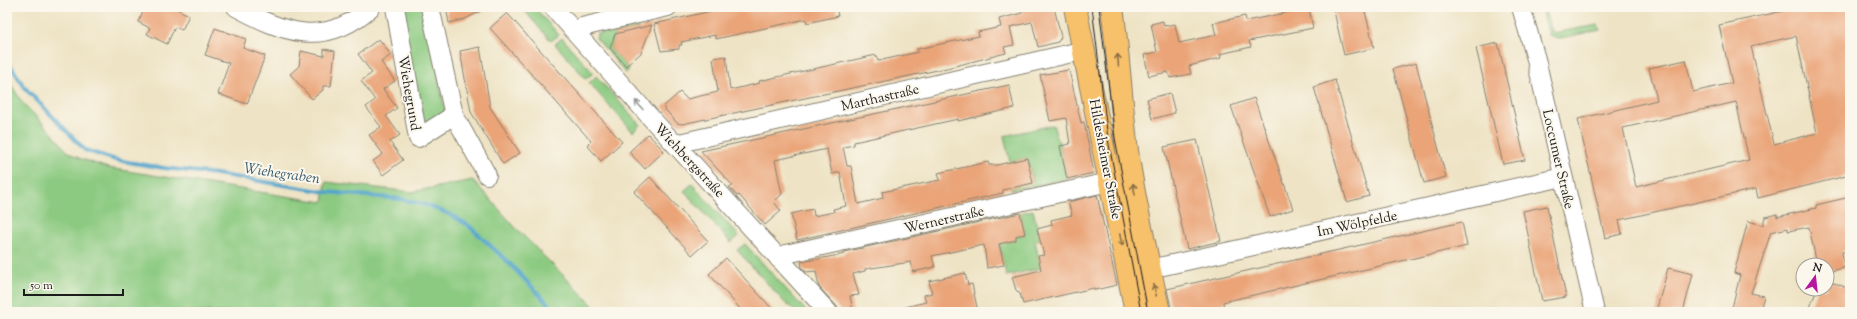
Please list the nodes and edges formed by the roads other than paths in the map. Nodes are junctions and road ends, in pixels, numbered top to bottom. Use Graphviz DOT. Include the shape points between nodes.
graph roads {
  1 [pos="236,7"];
  2 [pos="370,7"];
  3 [pos="395,7"];
  4 [pos="430,7"];
  5 [pos="553,7"];
  6 [pos="668,7"];
  7 [pos="1112,7"];
  8 [pos="1521,7"];
  9 [pos="1081,8"];
  10 [pos="576,32"];
  11 [pos="1085,50"];
  12 [pos="454,115"];
  13 [pos="675,144"];
  14 [pos="487,175"];
  15 [pos="1563,177"];
  16 [pos="1109,182"];
  17 [pos="780,259"];
  18 [pos="1150,269"];
  19 [pos="828,312"];
  20 [pos="1136,312"];
  21 [pos="1159,312"];
  22 [pos="1595,312"];
  1 -- 2 [label="street" via="280,29 312,34 343,27 358,19"];
  3 -- 12 [label="street, Wiehegrund" via="418,138"];
  4 -- 12 [label="street"];
  5 -- 10 [label="street, Wiehbergstraße"];
  6 -- 10 [label="street" via="582,27"];
  18 -- 7 [label="main road, Hildesheimer Straße, one-way" via="1120,100"];
  8 -- 15 [label="street, Loccumer Straße" via="1536,59"];
  9 -- 11 [label="main road, Hildesheimer Straße"];
  13 -- 10 [label="street, Wiehbergstraße, one-way"];
  11 -- 13 [label="street, Marthastraße"];
  11 -- 16 [label="main road, Hildesheimer Straße"];
  12 -- 14 [label="street"];
  13 -- 17 [label="street, Wiehbergstraße"];
  15 -- 18 [label="street, Im Wölpfelde"];
  15 -- 22 [label="street, Loccumer Straße"];
  16 -- 17 [label="street, Wernerstraße" via="786,254"];
  16 -- 20 [label="main road, Hildesheimer Straße, one-way"];
  17 -- 19 [label="street, Wiehbergstraße"];
  21 -- 18 [label="main road, Hildesheimer Straße, one-way"];
}
